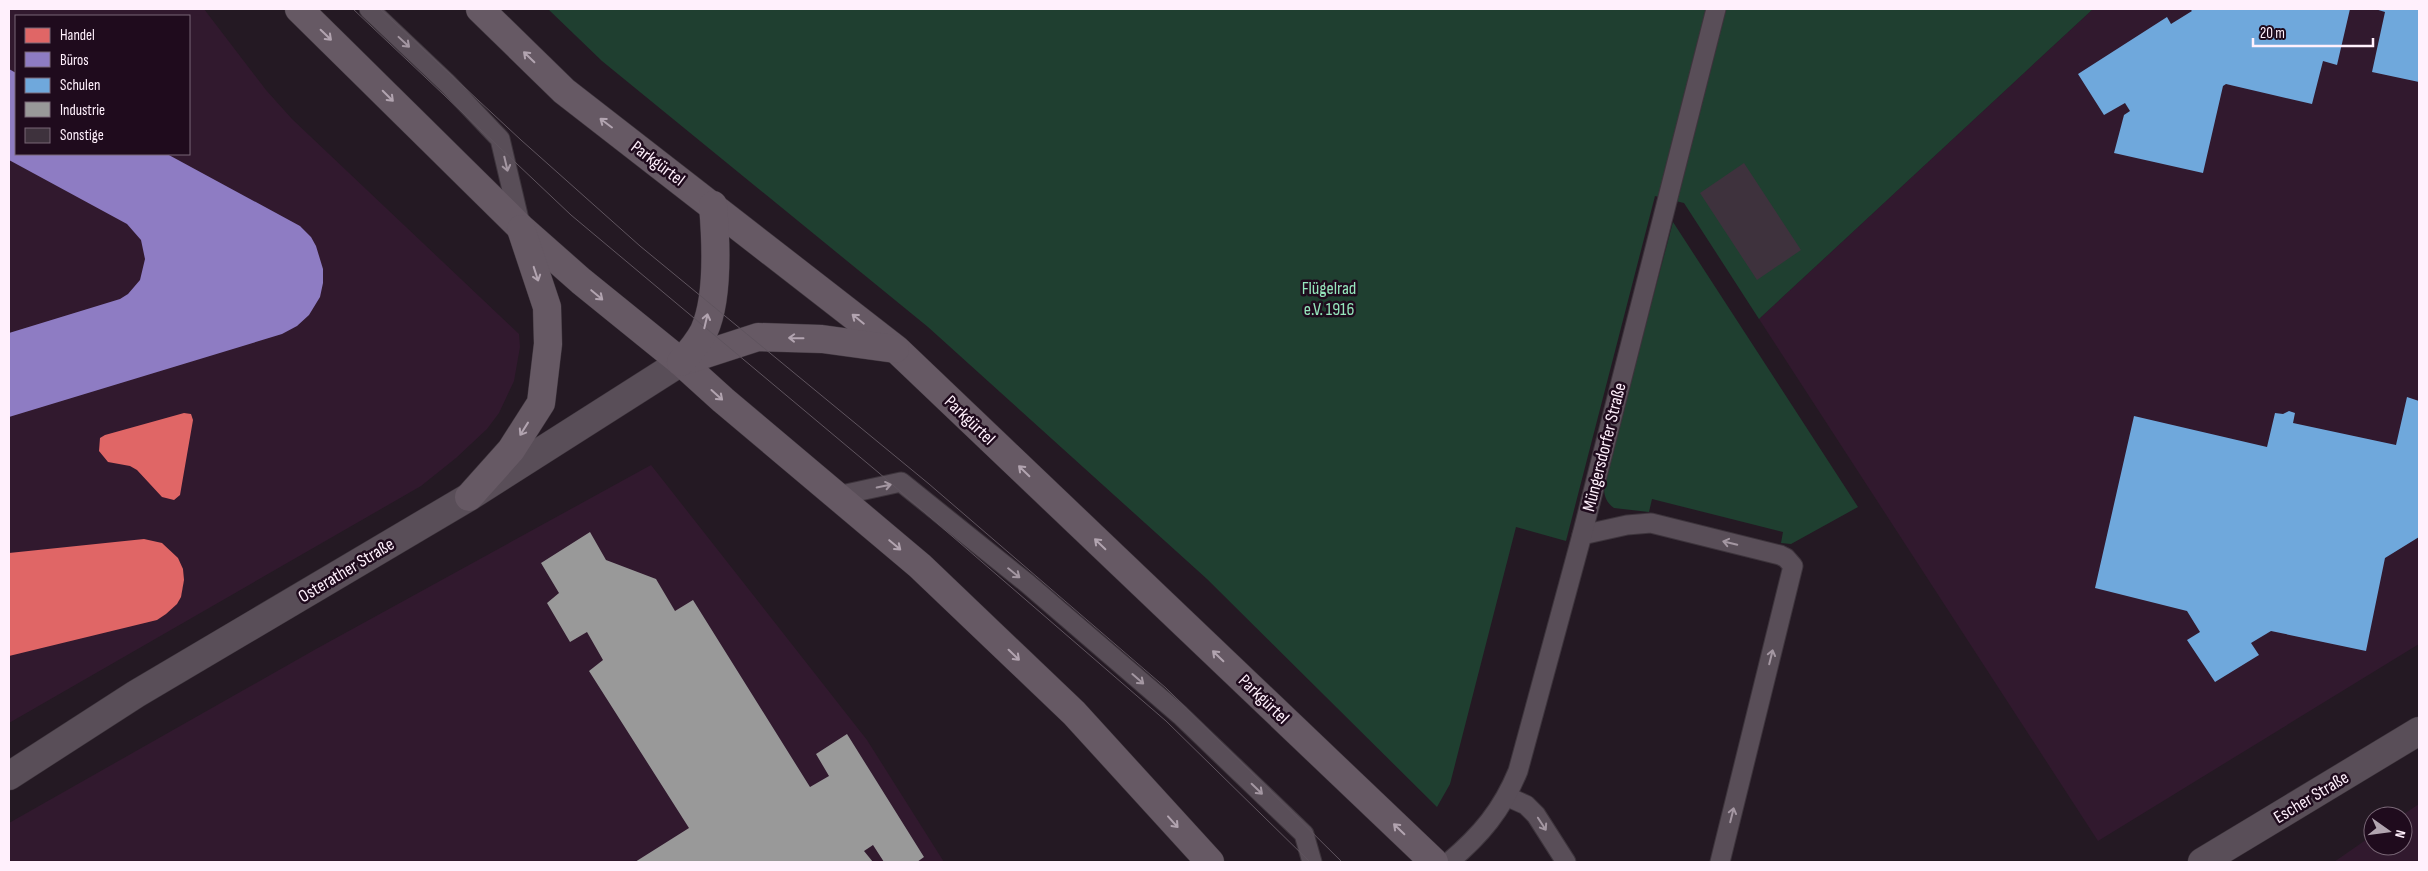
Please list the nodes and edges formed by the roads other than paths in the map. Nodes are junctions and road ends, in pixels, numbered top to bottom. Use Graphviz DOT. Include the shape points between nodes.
graph roads {
  1 [pos="298,9"];
  2 [pos="369,9"];
  3 [pos="480,9"];
  4 [pos="1716,9"];
  5 [pos="713,205"];
  6 [pos="521,228"];
  7 [pos="896,350"];
  8 [pos="681,362"];
  9 [pos="836,496"];
  10 [pos="469,497"];
  11 [pos="1582,535"];
  12 [pos="2419,731"];
  13 [pos="9,776"];
  14 [pos="1508,797"];
  15 [pos="1210,862"];
  16 [pos="1312,862"];
  17 [pos="1434,862"];
  18 [pos="1449,862"];
  19 [pos="1566,862"];
  20 [pos="1720,862"];
  21 [pos="2202,862"];
  1 -- 6 [label="main road, one-way"];
  2 -- 6 [label="lane, one-way" via="448,83 500,139"];
  5 -- 3 [label="main road, Parkgürtel, one-way" via="564,91"];
  4 -- 11 [label="lane, Müngersdorfer Straße"];
  7 -- 5 [label="main road, Parkgürtel, one-way"];
  8 -- 5 [label="main road, one-way" via="696,345 704,329 711,300 716,244"];
  6 -- 8 [label="main road, one-way" via="597,296"];
  6 -- 10 [label="main road, one-way" via="547,307 548,344 541,403 511,450"];
  7 -- 8 [label="main road, one-way" via="822,339 758,337"];
  17 -- 7 [label="main road, Parkgürtel, one-way"];
  8 -- 9 [label="main road, one-way"];
  8 -- 10 [label="street, Osterather Straße"];
  9 -- 15 [label="main road, one-way" via="920,566 1074,713"];
  9 -- 16 [label="lane, one-way" via="901,482 1028,584 1180,715 1304,834"];
  10 -- 13 [label="street, Osterather Straße" via="136,694"];
  11 -- 14 [label="lane, Müngersdorfer Straße" via="1518,771"];
  20 -- 11 [label="lane, one-way" via="1793,566 1780,555 1651,523"];
  12 -- 21 [label="street, Escher Straße"];
  14 -- 18 [label="lane, Müngersdorfer Straße" via="1477,839"];
  14 -- 19 [label="lane, one-way" via="1526,805 1536,815"];
}
